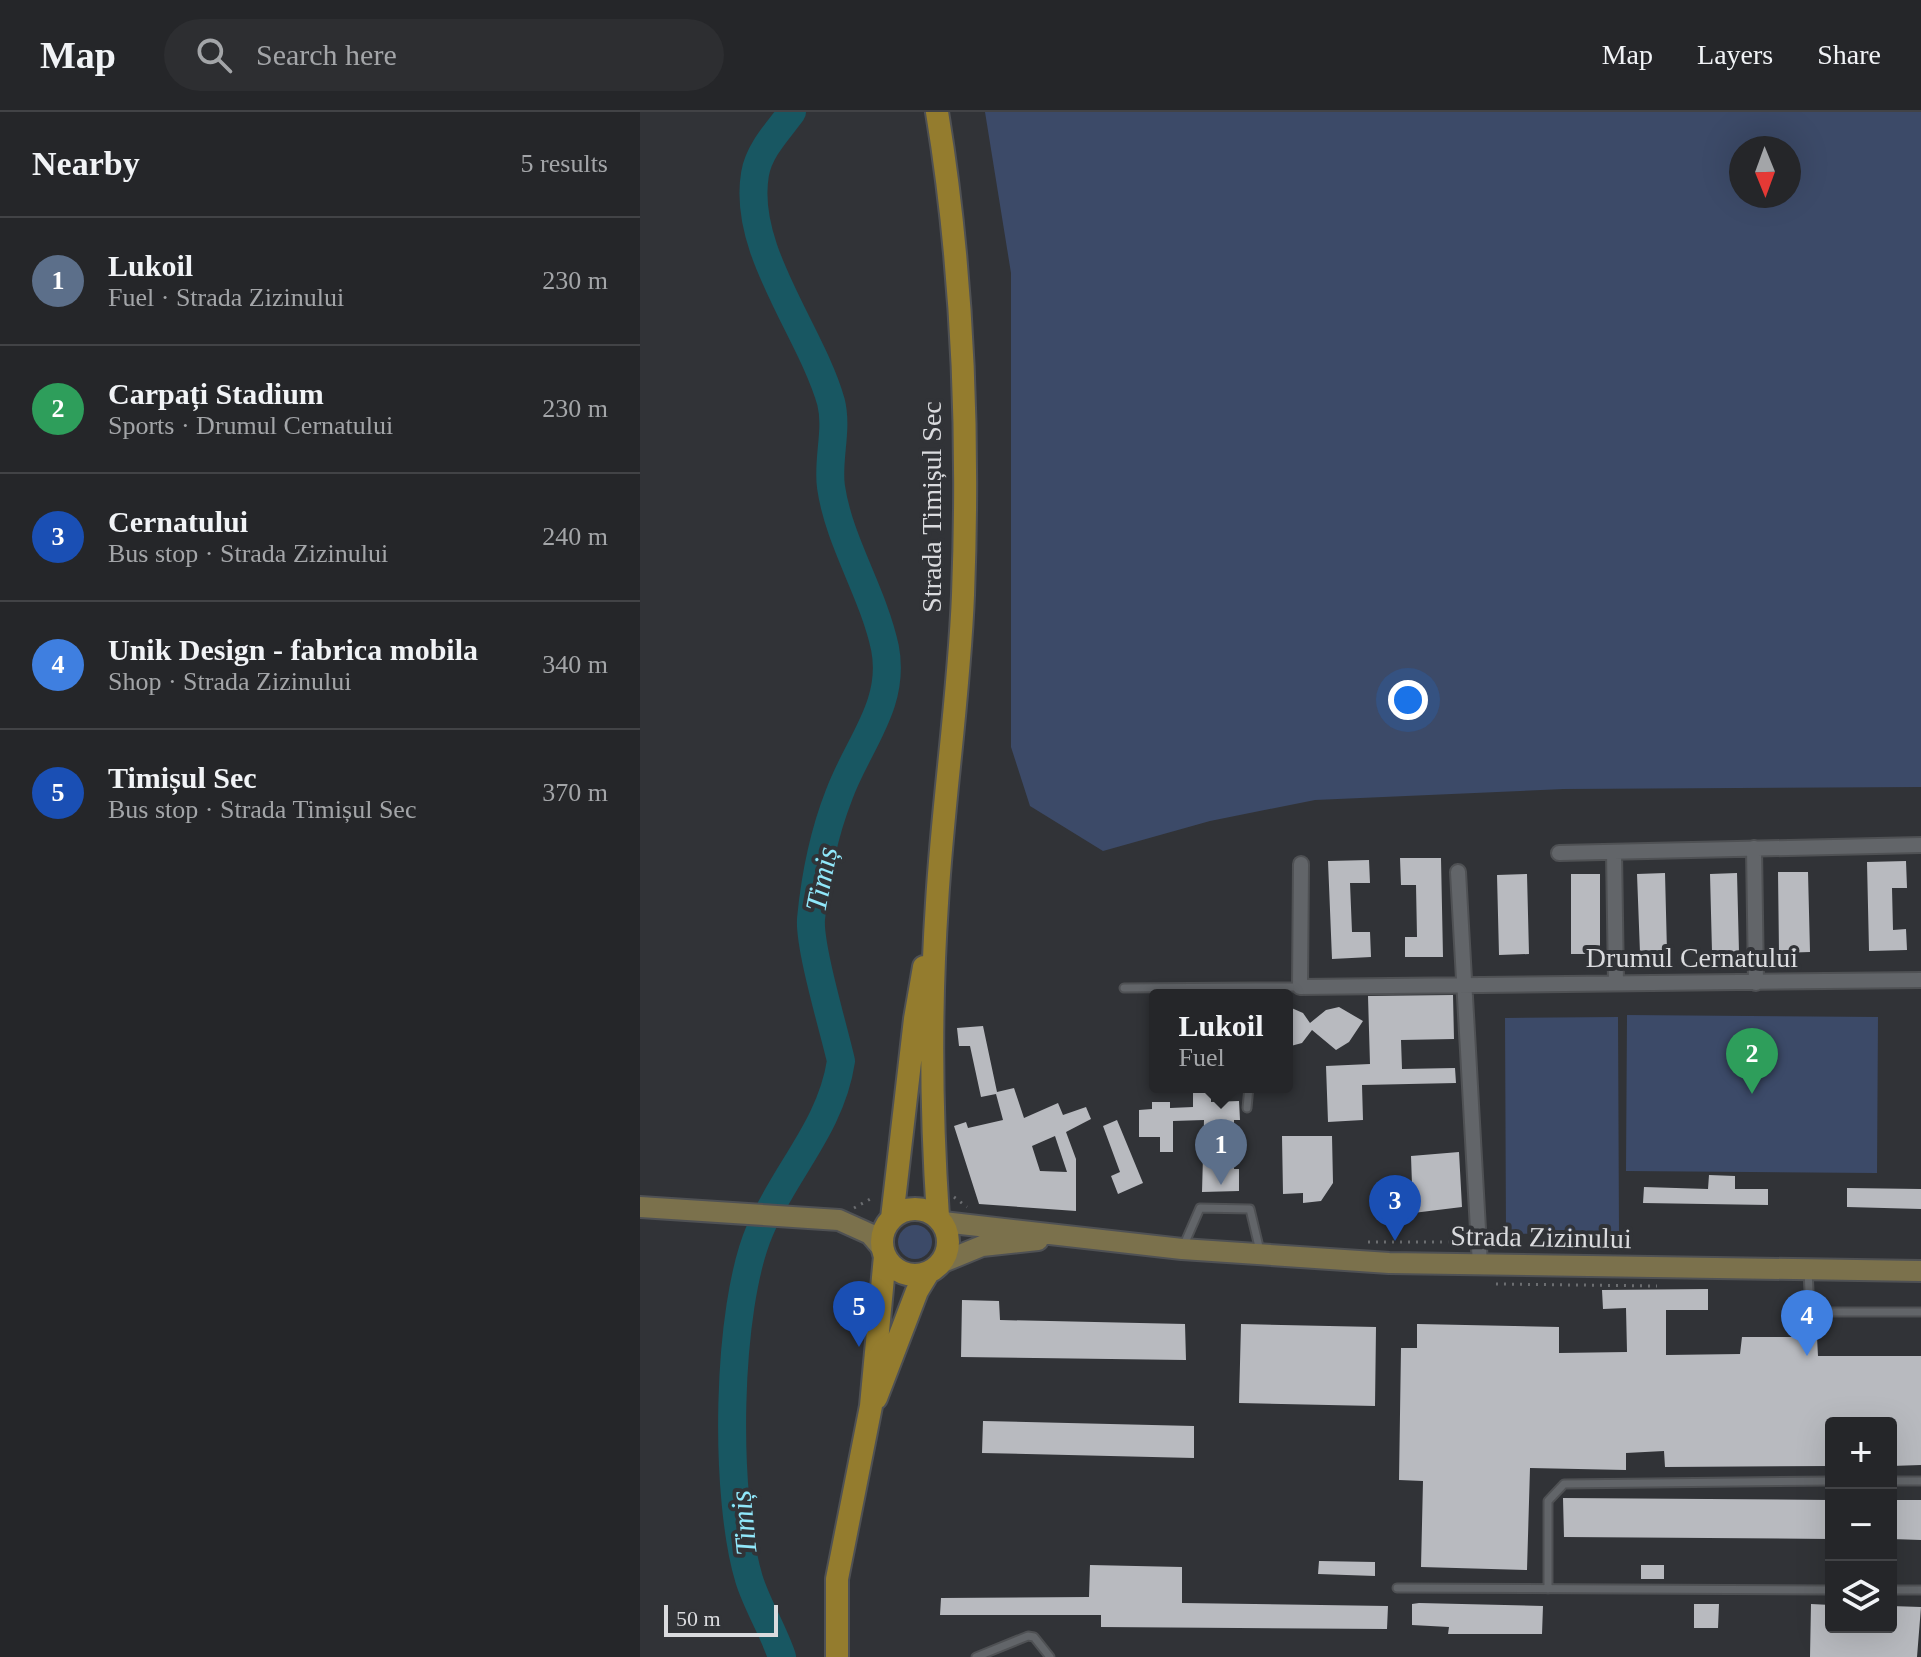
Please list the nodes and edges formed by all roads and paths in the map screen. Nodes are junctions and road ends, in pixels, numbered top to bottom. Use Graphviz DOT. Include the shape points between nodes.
graph roads {
  1 [pos="937,112"];
  2 [pos="1921,845"];
  3 [pos="1754,848"];
  4 [pos="1614,852"];
  5 [pos="1559,853"];
  6 [pos="1301,864"];
  7 [pos="1458,872"];
  8 [pos="937,903"];
  9 [pos="1921,980"];
  10 [pos="1616,983"];
  11 [pos="1756,983"];
  12 [pos="1463,985"];
  13 [pos="1300,987"];
  14 [pos="1124,988"];
  15 [pos="1168,989"];
  16 [pos="1278,989"];
  17 [pos="1248,1093"];
  18 [pos="1247,1108"];
  19 [pos="640,1207"];
  20 [pos="835,1220"];
  21 [pos="890,1220"];
  22 [pos="940,1220"];
  23 [pos="1066,1238"];
  24 [pos="1182,1249"];
  25 [pos="884,1252"];
  26 [pos="1260,1255"];
  27 [pos="1480,1265"];
  28 [pos="936,1268"];
  29 [pos="1808,1268"];
  30 [pos="1921,1271"];
  31 [pos="1921,1312"];
  32 [pos="871,1406"];
  33 [pos="1825,1481"];
  34 [pos="1897,1481"];
  35 [pos="1921,1481"];
  36 [pos="1397,1588"];
  37 [pos="1548,1589"];
  38 [pos="1825,1590"];
  39 [pos="1897,1590"];
  40 [pos="1921,1590"];
  41 [pos="837,1657"];
  42 [pos="976,1657"];
  43 [pos="1050,1657"];
  1 -- 8 [label="main road, Strada Timișul Sec" via="953,245 965,483 963,597"];
  2 -- 3 [label="street"];
  3 -- 4 [label="street"];
  3 -- 11 [label="street"];
  4 -- 5 [label="street"];
  4 -- 10 [label="street"];
  6 -- 13 [label="street"];
  7 -- 12 [label="street"];
  8 -- 21 [label="main road, Strada Timișul Sec" via="915,1019"];
  8 -- 22 [label="main road, Strada Timișul Sec" via="932,1079"];
  9 -- 11 [label="street, Drumul Cernatului"];
  10 -- 11 [label="street, Drumul Cernatului"];
  10 -- 12 [label="street, Drumul Cernatului"];
  12 -- 13 [label="street, Drumul Cernatului"];
  12 -- 27 [label="street"];
  13 -- 16 [label="lane"];
  14 -- 15 [label="lane"];
  17 -- 18 [label="lane"];
  19 -- 20 [label="main road"];
  20 -- 21 [label="main road"];
  20 -- 25 [label="main road" via="870,1234"];
  21 -- 22 [label="main road" via="919,1209"];
  21 -- 25 [label="main road"];
  22 -- 23 [label="main road, Strada Zizinului"];
  22 -- 28 [label="main road" via="949,1242"];
  23 -- 24 [label="main road, Strada Zizinului"];
  23 -- 28 [label="main road, Strada Zizinului" via="982,1246"];
  24 -- 26 [label="main road, Strada Zizinului"];
  24 -- 26 [label="lane" via="1200,1208 1224,1207 1250,1209"];
  25 -- 28 [label="main road" via="908,1275"];
  25 -- 32 [label="main road"];
  26 -- 27 [label="main road, Strada Zizinului"];
  27 -- 29 [label="main road, Strada Zizinului"];
  28 -- 32 [label="main road" via="917,1291"];
  29 -- 30 [label="main road, Strada Zizinului"];
  29 -- 31 [label="lane" via="1810,1312"];
  32 -- 41 [label="main road" via="837,1579"];
  33 -- 37 [label="lane" via="1564,1484 1548,1501"];
  34 -- 35 [label="lane"];
  36 -- 37 [label="lane"];
  37 -- 38 [label="lane"];
  39 -- 40 [label="lane"];
  42 -- 43 [label="lane" via="1028,1636"];
}
